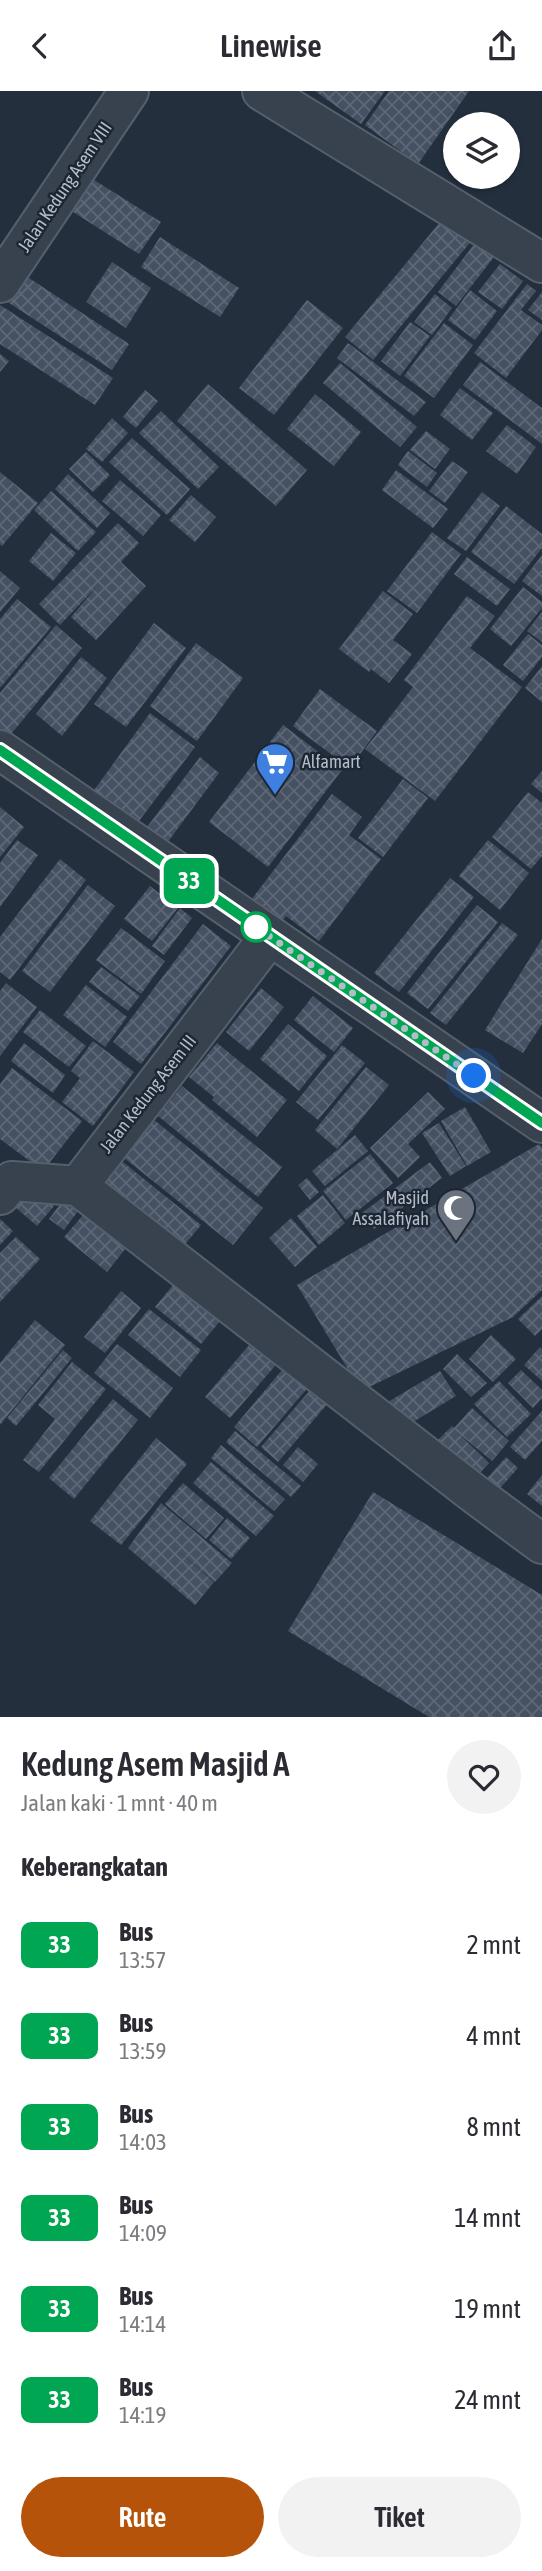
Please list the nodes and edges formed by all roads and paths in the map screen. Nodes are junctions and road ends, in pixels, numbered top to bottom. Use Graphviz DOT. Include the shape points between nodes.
graph roads {
  1 [pos="129,91"];
  2 [pos="262,91"];
  3 [pos="542,263"];
  4 [pos="0,283"];
  5 [pos="0,750"];
  6 [pos="270,936"];
  7 [pos="542,1123"];
  8 [pos="4,1183"];
  9 [pos="78,1186"];
  10 [pos="542,1544"];
  1 -- 4 [label="street, Jalan Kedung Asem VIII"];
  2 -- 3 [label="street"];
  5 -- 6 [label="street"];
  6 -- 7 [label="street"];
  6 -- 9 [label="street, Jalan Kedung Asem III"];
  8 -- 9 [label="street"];
  9 -- 10 [label="street"];
}
